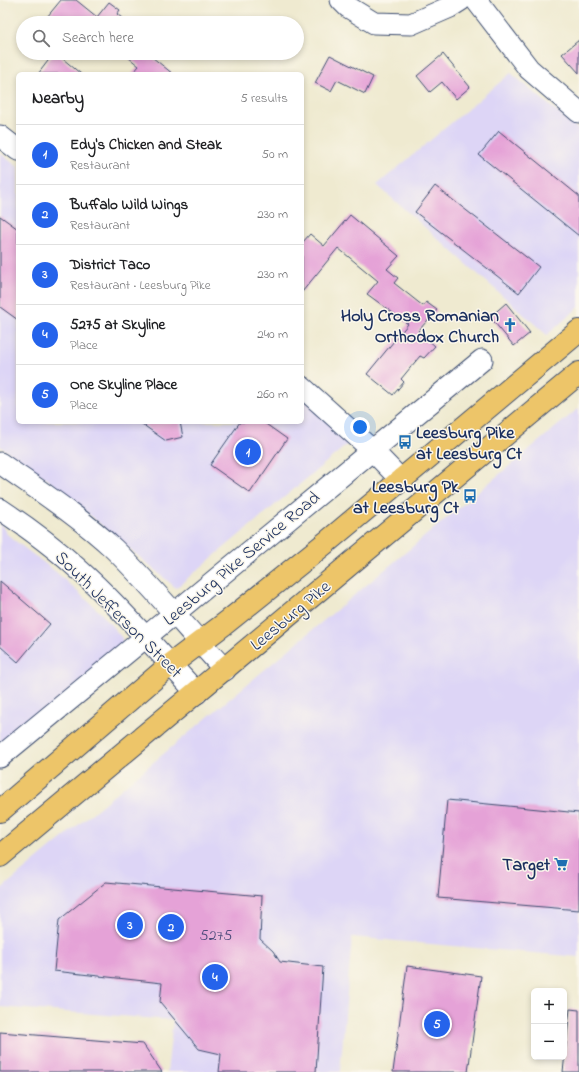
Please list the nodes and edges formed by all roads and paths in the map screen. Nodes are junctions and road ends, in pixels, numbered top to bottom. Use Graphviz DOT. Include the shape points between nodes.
graph roads {
  1 [pos="341,0"];
  2 [pos="461,0"];
  3 [pos="476,0"];
  4 [pos="579,112"];
  5 [pos="0,136"];
  6 [pos="16,148"];
  7 [pos="579,331"];
  8 [pos="482,360"];
  9 [pos="579,373"];
  10 [pos="304,389"];
  11 [pos="372,450"];
  12 [pos="0,462"];
  13 [pos="401,480"];
  14 [pos="0,509"];
  15 [pos="174,613"];
  16 [pos="145,638"];
  17 [pos="200,643"];
  18 [pos="170,665"];
  19 [pos="225,670"];
  20 [pos="197,693"];
  21 [pos="0,757"];
  22 [pos="0,811"];
  23 [pos="0,856"];
  1 -- 2 [label="street" via="374,23 411,24"];
  3 -- 4 [label="street" via="530,69"];
  5 -- 6 [label="street"];
  7 -- 13 [label="main road, Leesburg Pike"];
  8 -- 11 [label="street, Leesburg Pike Service Road"];
  9 -- 19 [label="main road, Leesburg Pike"];
  10 -- 11 [label="street"];
  11 -- 13 [label="street"];
  11 -- 15 [label="street, Leesburg Pike Service Road"];
  12 -- 15 [label="street, South Jefferson Street" via="112,547 145,579"];
  13 -- 17 [label="main road, Leesburg Pike"];
  14 -- 16 [label="street, South Jefferson Street" via="78,568"];
  15 -- 16 [label="street, Leesburg Pike Service Road"];
  15 -- 17 [label="street, South Jefferson Street"];
  16 -- 18 [label="street, South Jefferson Street"];
  16 -- 21 [label="street, Leesburg Pike Service Road"];
  17 -- 18 [label="main road, Leesburg Pike"];
  17 -- 19 [label="street, South Jefferson Street"];
  18 -- 20 [label="street, South Jefferson Street"];
  18 -- 22 [label="main road, Leesburg Pike"];
  19 -- 20 [label="main road, Leesburg Pike"];
  20 -- 23 [label="main road, Leesburg Pike"];
}
